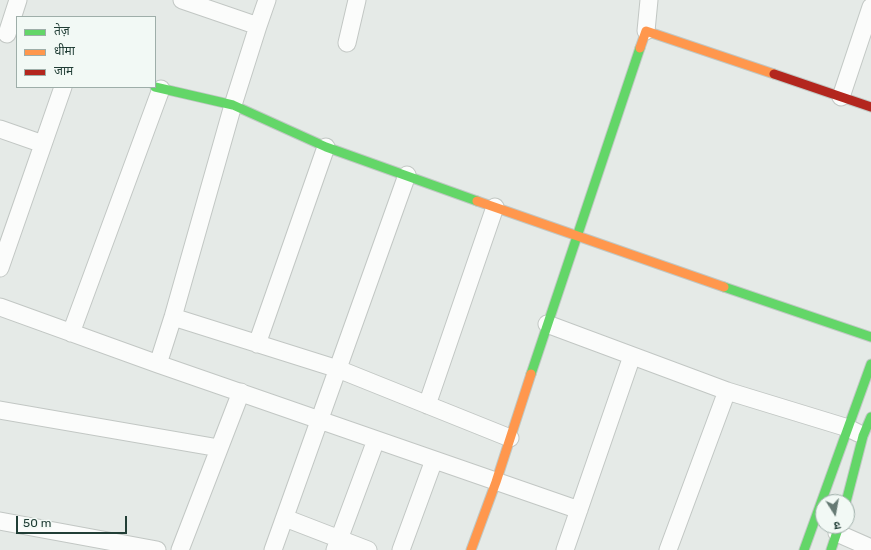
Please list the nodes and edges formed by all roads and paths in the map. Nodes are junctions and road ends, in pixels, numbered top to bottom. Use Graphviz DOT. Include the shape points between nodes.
graph roads {
  1 [pos="18,0"];
  2 [pos="182,0"];
  3 [pos="266,0"];
  4 [pos="357,0"];
  5 [pos="649,0"];
  6 [pos="871,7"];
  7 [pos="258,26"];
  8 [pos="646,31"];
  9 [pos="8,35"];
  10 [pos="347,42"];
  11 [pos="63,88"];
  12 [pos="158,88"];
  13 [pos="841,97"];
  14 [pos="232,105"];
  15 [pos="871,107"];
  16 [pos="0,129"];
  17 [pos="43,144"];
  18 [pos="326,147"];
  19 [pos="407,175"];
  20 [pos="495,207"];
  21 [pos="577,236"];
  22 [pos="0,268"];
  23 [pos="0,307"];
  24 [pos="173,317"];
  25 [pos="547,324"];
  26 [pos="71,333"];
  27 [pos="871,336"];
  28 [pos="257,344"];
  29 [pos="632,356"];
  30 [pos="158,364"];
  31 [pos="871,364"];
  32 [pos="338,369"];
  33 [pos="727,391"];
  34 [pos="241,392"];
  35 [pos="427,405"];
  36 [pos="0,410"];
  37 [pos="871,417"];
  38 [pos="320,420"];
  39 [pos="848,428"];
  40 [pos="863,436"];
  41 [pos="510,438"];
  42 [pos="376,440"];
  43 [pos="219,448"];
  44 [pos="434,460"];
  45 [pos="496,482"];
  46 [pos="848,494"];
  47 [pos="579,510"];
  48 [pos="285,518"];
  49 [pos="0,521"];
  50 [pos="837,534"];
  51 [pos="845,534"];
  52 [pos="337,544"];
  53 [pos="871,548"];
  54 [pos="157,550"];
  55 [pos="180,550"];
  56 [pos="273,550"];
  57 [pos="368,550"];
  58 [pos="401,550"];
  59 [pos="471,550"];
  60 [pos="565,550"];
  61 [pos="668,550"];
  62 [pos="804,550"];
  63 [pos="831,550"];
  1 -- 9 [label="street"];
  2 -- 7 [label="street"];
  3 -- 7 [label="street"];
  4 -- 10 [label="street"];
  5 -- 8 [label="street"];
  6 -- 13 [label="street"];
  7 -- 14 [label="street"];
  8 -- 13 [label="street"];
  8 -- 21 [label="street"];
  11 -- 17 [label="street"];
  12 -- 14 [label="street"];
  12 -- 26 [label="street"];
  13 -- 15 [label="street"];
  14 -- 18 [label="street"];
  14 -- 24 [label="street"];
  16 -- 17 [label="street"];
  17 -- 22 [label="street"];
  18 -- 19 [label="street"];
  18 -- 28 [label="street"];
  19 -- 20 [label="street"];
  19 -- 32 [label="street"];
  20 -- 21 [label="street"];
  20 -- 35 [label="street"];
  21 -- 25 [label="street"];
  21 -- 27 [label="street"];
  23 -- 26 [label="street"];
  24 -- 28 [label="street"];
  24 -- 30 [label="street"];
  25 -- 29 [label="street"];
  25 -- 41 [label="street"];
  26 -- 30 [label="street"];
  28 -- 32 [label="street"];
  29 -- 33 [label="street"];
  29 -- 47 [label="street"];
  30 -- 34 [label="street"];
  31 -- 39 [label="street"];
  32 -- 35 [label="street"];
  32 -- 38 [label="street"];
  33 -- 39 [label="street"];
  33 -- 61 [label="street"];
  34 -- 38 [label="street"];
  34 -- 43 [label="street"];
  35 -- 41 [label="street"];
  36 -- 43 [label="street"];
  37 -- 40 [label="street"];
  38 -- 42 [label="street"];
  38 -- 48 [label="street"];
  39 -- 40 [label="street"];
  39 -- 62 [label="street"];
  40 -- 46 [label="street"];
  41 -- 45 [label="street"];
  42 -- 44 [label="street"];
  42 -- 52 [label="street"];
  43 -- 55 [label="street"];
  44 -- 45 [label="street"];
  44 -- 58 [label="street"];
  45 -- 47 [label="street"];
  45 -- 59 [label="street"];
  47 -- 60 [label="street"];
  48 -- 52 [label="street"];
  48 -- 56 [label="street"];
  49 -- 54 [label="street"];
  50 -- 63 [label="street"];
  51 -- 53 [label="street"];
  52 -- 57 [label="street"];
}
